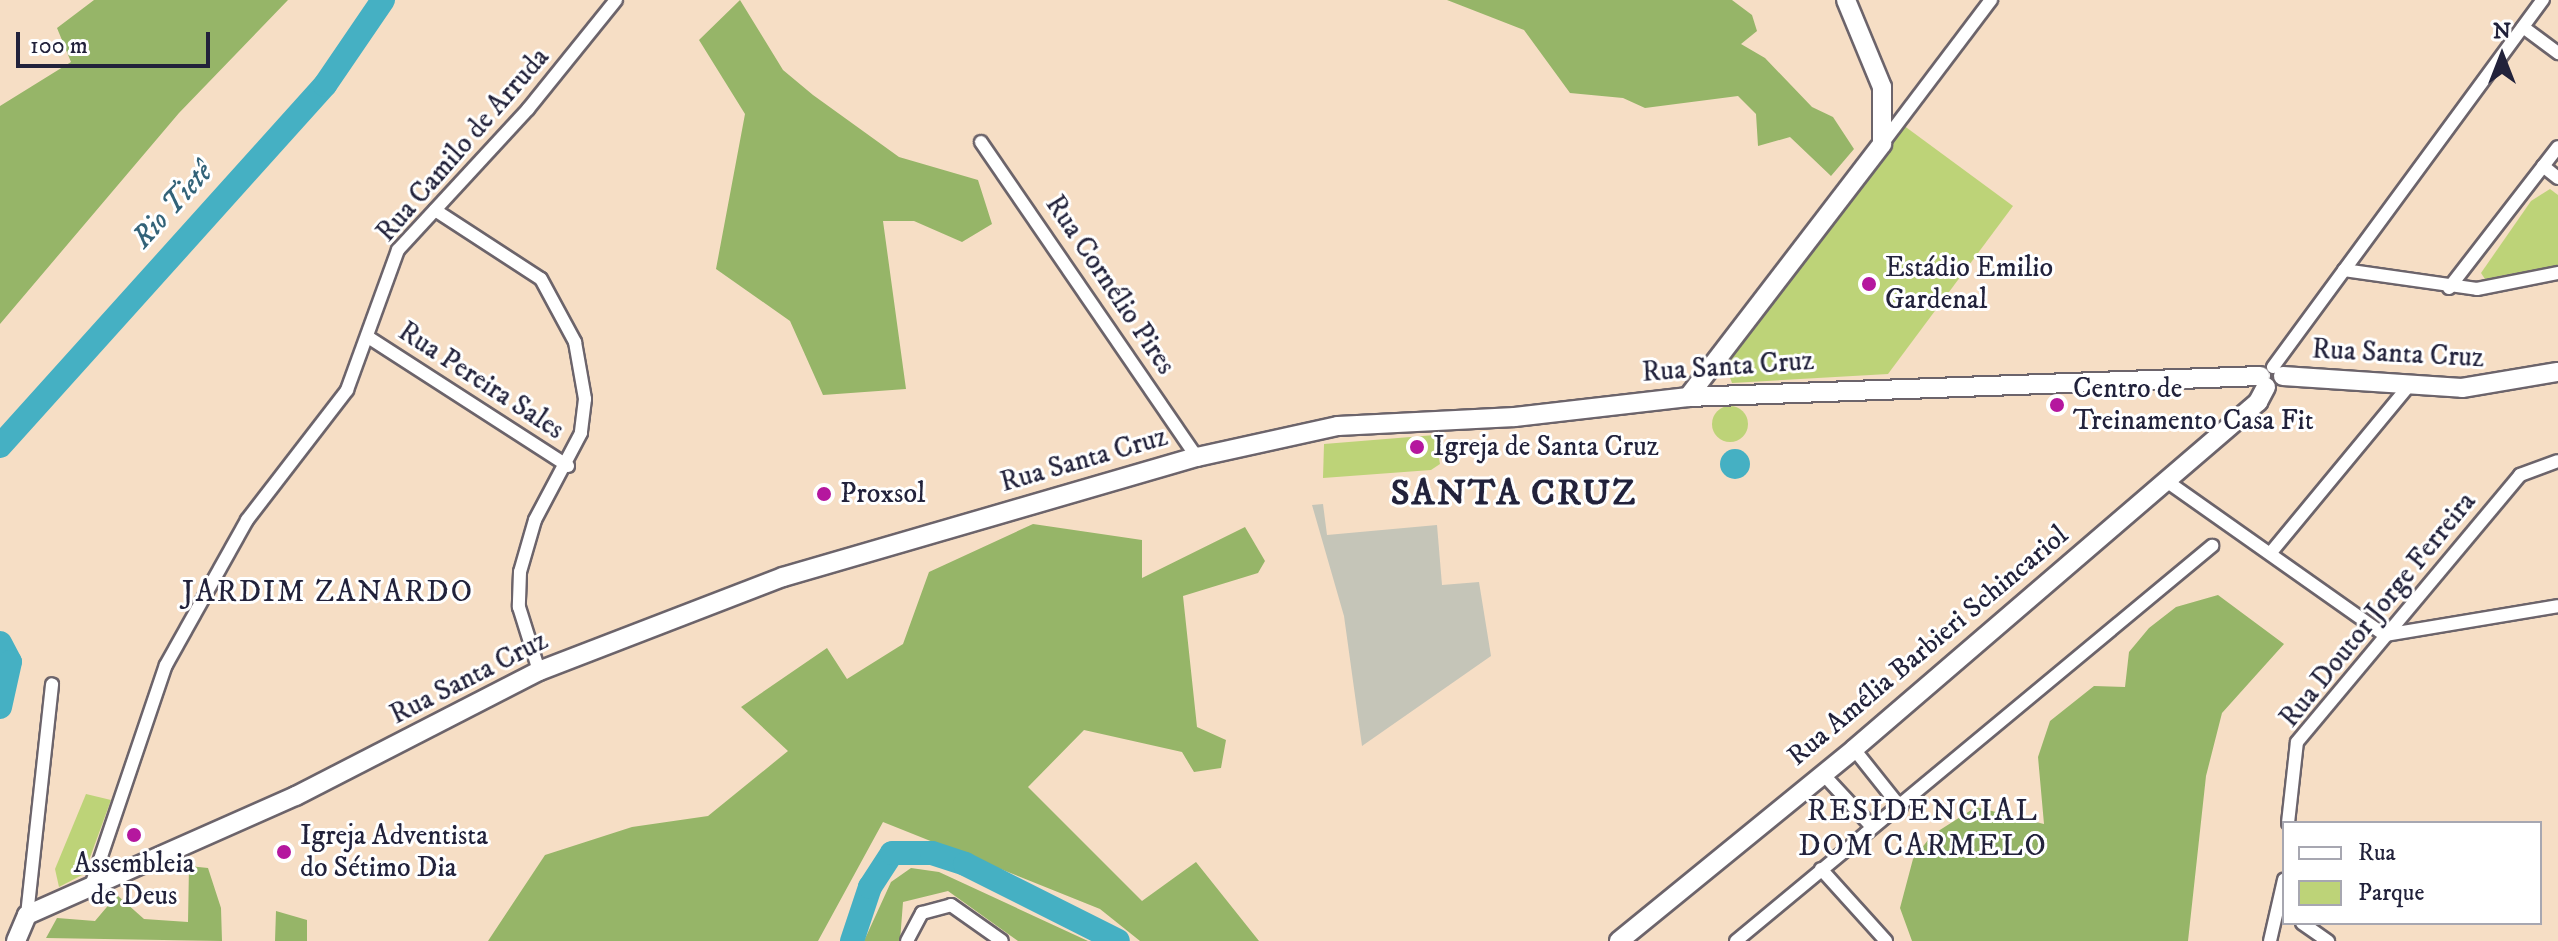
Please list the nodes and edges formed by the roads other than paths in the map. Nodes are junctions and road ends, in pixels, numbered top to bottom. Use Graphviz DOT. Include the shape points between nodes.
graph roads {
  1 [pos="616,0"];
  2 [pos="1846,0"];
  3 [pos="1991,0"];
  4 [pos="2543,0"];
  5 [pos="2523,27"];
  6 [pos="2558,53"];
  7 [pos="981,142"];
  8 [pos="1882,144"];
  9 [pos="2558,147"];
  10 [pos="2543,166"];
  11 [pos="2558,178"];
  12 [pos="435,210"];
  13 [pos="2344,270"];
  14 [pos="2558,273"];
  15 [pos="2449,288"];
  16 [pos="368,337"];
  17 [pos="2558,372"];
  18 [pos="2271,376"];
  19 [pos="2412,382"];
  20 [pos="1688,397"];
  21 [pos="1197,457"];
  22 [pos="2558,461"];
  23 [pos="568,466"];
  24 [pos="2165,480"];
  25 [pos="2212,546"];
  26 [pos="2273,550"];
  27 [pos="2558,606"];
  28 [pos="2385,635"];
  29 [pos="539,671"];
  30 [pos="52,684"];
  31 [pos="1854,749"];
  32 [pos="1823,774"];
  33 [pos="1901,808"];
  34 [pos="2288,821"];
  35 [pos="1872,827"];
  36 [pos="1821,869"];
  37 [pos="91,886"];
  38 [pos="2282,909"];
  39 [pos="27,915"];
  40 [pos="2305,925"];
  41 [pos="16,941"];
  42 [pos="907,941"];
  43 [pos="1002,941"];
  44 [pos="1619,941"];
  45 [pos="1736,941"];
  46 [pos="1886,941"];
  47 [pos="2270,941"];
  48 [pos="2328,941"];
  1 -- 12 [label="street, Rua Camilo de Arruda"];
  2 -- 8 [label="street" via="1882,87"];
  3 -- 8 [label="street"];
  4 -- 5 [label="street"];
  5 -- 6 [label="street"];
  5 -- 13 [label="street"];
  7 -- 21 [label="street, Rua Cornélio Pires"];
  8 -- 20 [label="street"];
  9 -- 10 [label="street"];
  10 -- 11 [label="street"];
  10 -- 15 [label="street"];
  12 -- 16 [label="street, Rua Camilo de Arruda" via="390,263"];
  12 -- 23 [label="street" via="541,279 566,314 585,399"];
  13 -- 15 [label="street"];
  13 -- 18 [label="street"];
  14 -- 15 [label="street" via="2499,287"];
  16 -- 23 [label="street, Rua Pereira Sales"];
  16 -- 37 [label="street, Rua Camilo de Arruda" via="347,390 247,520 166,665"];
  17 -- 19 [label="street, Rua Santa Cruz" via="2500,386"];
  18 -- 19 [label="street, Rua Santa Cruz"];
  18 -- 20 [label="street, Rua Santa Cruz"];
  18 -- 24 [label="street, Rua Amélia Barbieri Schincariol" via="2258,402"];
  19 -- 26 [label="street"];
  20 -- 21 [label="street, Rua Santa Cruz" via="1515,417 1338,426"];
  21 -- 29 [label="street, Rua Santa Cruz" via="783,577"];
  22 -- 28 [label="street, Rua Doutor Jorge Ferreira" via="2520,475"];
  23 -- 29 [label="street" via="535,520 520,572 519,607"];
  24 -- 26 [label="street"];
  24 -- 31 [label="street, Rua Amélia Barbieri Schincariol"];
  25 -- 33 [label="street"];
  26 -- 28 [label="street"];
  27 -- 28 [label="street"];
  28 -- 34 [label="street, Rua Doutor Jorge Ferreira" via="2297,742"];
  29 -- 37 [label="street, Rua Santa Cruz" via="296,796"];
  30 -- 39 [label="street"];
  31 -- 32 [label="street, Rua Amélia Barbieri Schincariol"];
  31 -- 33 [label="street"];
  32 -- 35 [label="street"];
  32 -- 44 [label="street, Rua Amélia Barbieri Schincariol"];
  33 -- 35 [label="street"];
  35 -- 36 [label="street"];
  36 -- 45 [label="street"];
  36 -- 46 [label="street"];
  37 -- 39 [label="street, Rua Santa Cruz"];
  38 -- 47 [label="street"];
  39 -- 41 [label="street"];
  40 -- 48 [label="street"];
  42 -- 43 [label="street" via="922,913 951,905"];
}
